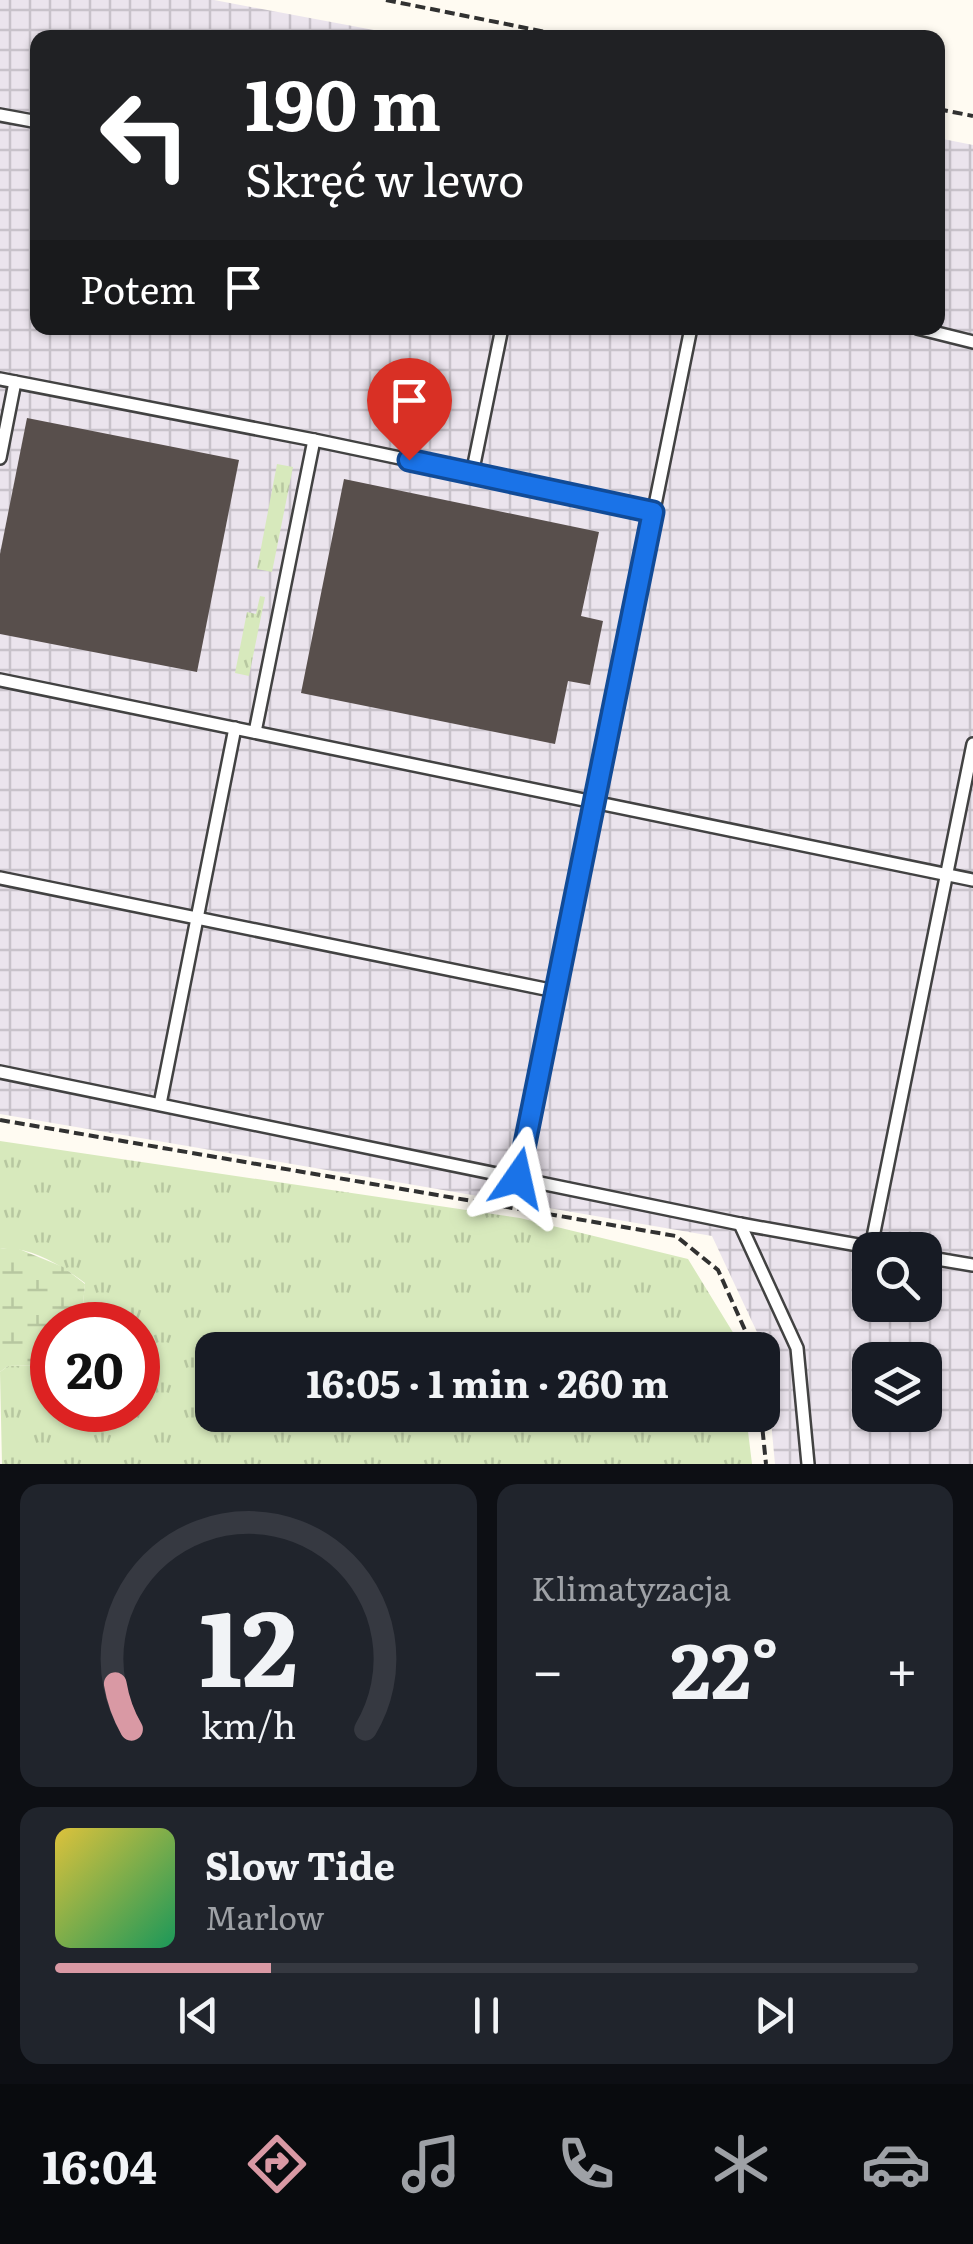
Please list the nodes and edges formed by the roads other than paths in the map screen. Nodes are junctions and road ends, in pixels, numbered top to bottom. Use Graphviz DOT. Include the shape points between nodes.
graph roads {
  1 [pos="0,115"];
  2 [pos="30,121"];
  3 [pos="501,335"];
  4 [pos="689,335"];
  5 [pos="945,335"];
  6 [pos="973,342"];
  7 [pos="0,379"];
  8 [pos="15,382"];
  9 [pos="314,440"];
  10 [pos="0,458"];
  11 [pos="472,474"];
  12 [pos="653,512"];
  13 [pos="0,680"];
  14 [pos="235,728"];
  15 [pos="255,732"];
  16 [pos="973,744"];
  17 [pos="593,803"];
  18 [pos="946,874"];
  19 [pos="0,878"];
  20 [pos="973,880"];
  21 [pos="196,918"];
  22 [pos="555,991"];
  23 [pos="0,1072"];
  24 [pos="160,1104"];
  25 [pos="518,1178"];
  26 [pos="740,1224"];
  27 [pos="874,1232"];
  28 [pos="852,1244"];
  29 [pos="942,1260"];
  30 [pos="973,1265"];
  31 [pos="808,1464"];
  1 -- 2 [label="lane"];
  3 -- 11 [label="lane"];
  4 -- 12 [label="lane"];
  5 -- 6 [label="lane"];
  7 -- 8 [label="lane"];
  8 -- 9 [label="lane"];
  8 -- 10 [label="lane"];
  9 -- 11 [label="lane"];
  9 -- 15 [label="lane"];
  11 -- 12 [label="lane"];
  12 -- 17 [label="lane"];
  13 -- 14 [label="lane"];
  14 -- 15 [label="lane"];
  14 -- 21 [label="lane"];
  15 -- 17 [label="lane"];
  16 -- 18 [label="lane"];
  17 -- 18 [label="lane"];
  17 -- 22 [label="lane"];
  18 -- 20 [label="lane"];
  18 -- 27 [label="lane"];
  19 -- 21 [label="lane"];
  21 -- 22 [label="lane"];
  21 -- 24 [label="lane"];
  22 -- 25 [label="lane"];
  23 -- 24 [label="lane"];
  24 -- 25 [label="lane"];
  25 -- 26 [label="lane"];
  26 -- 28 [label="lane"];
  26 -- 31 [label="lane" via="797,1348"];
  29 -- 30 [label="lane"];
}
